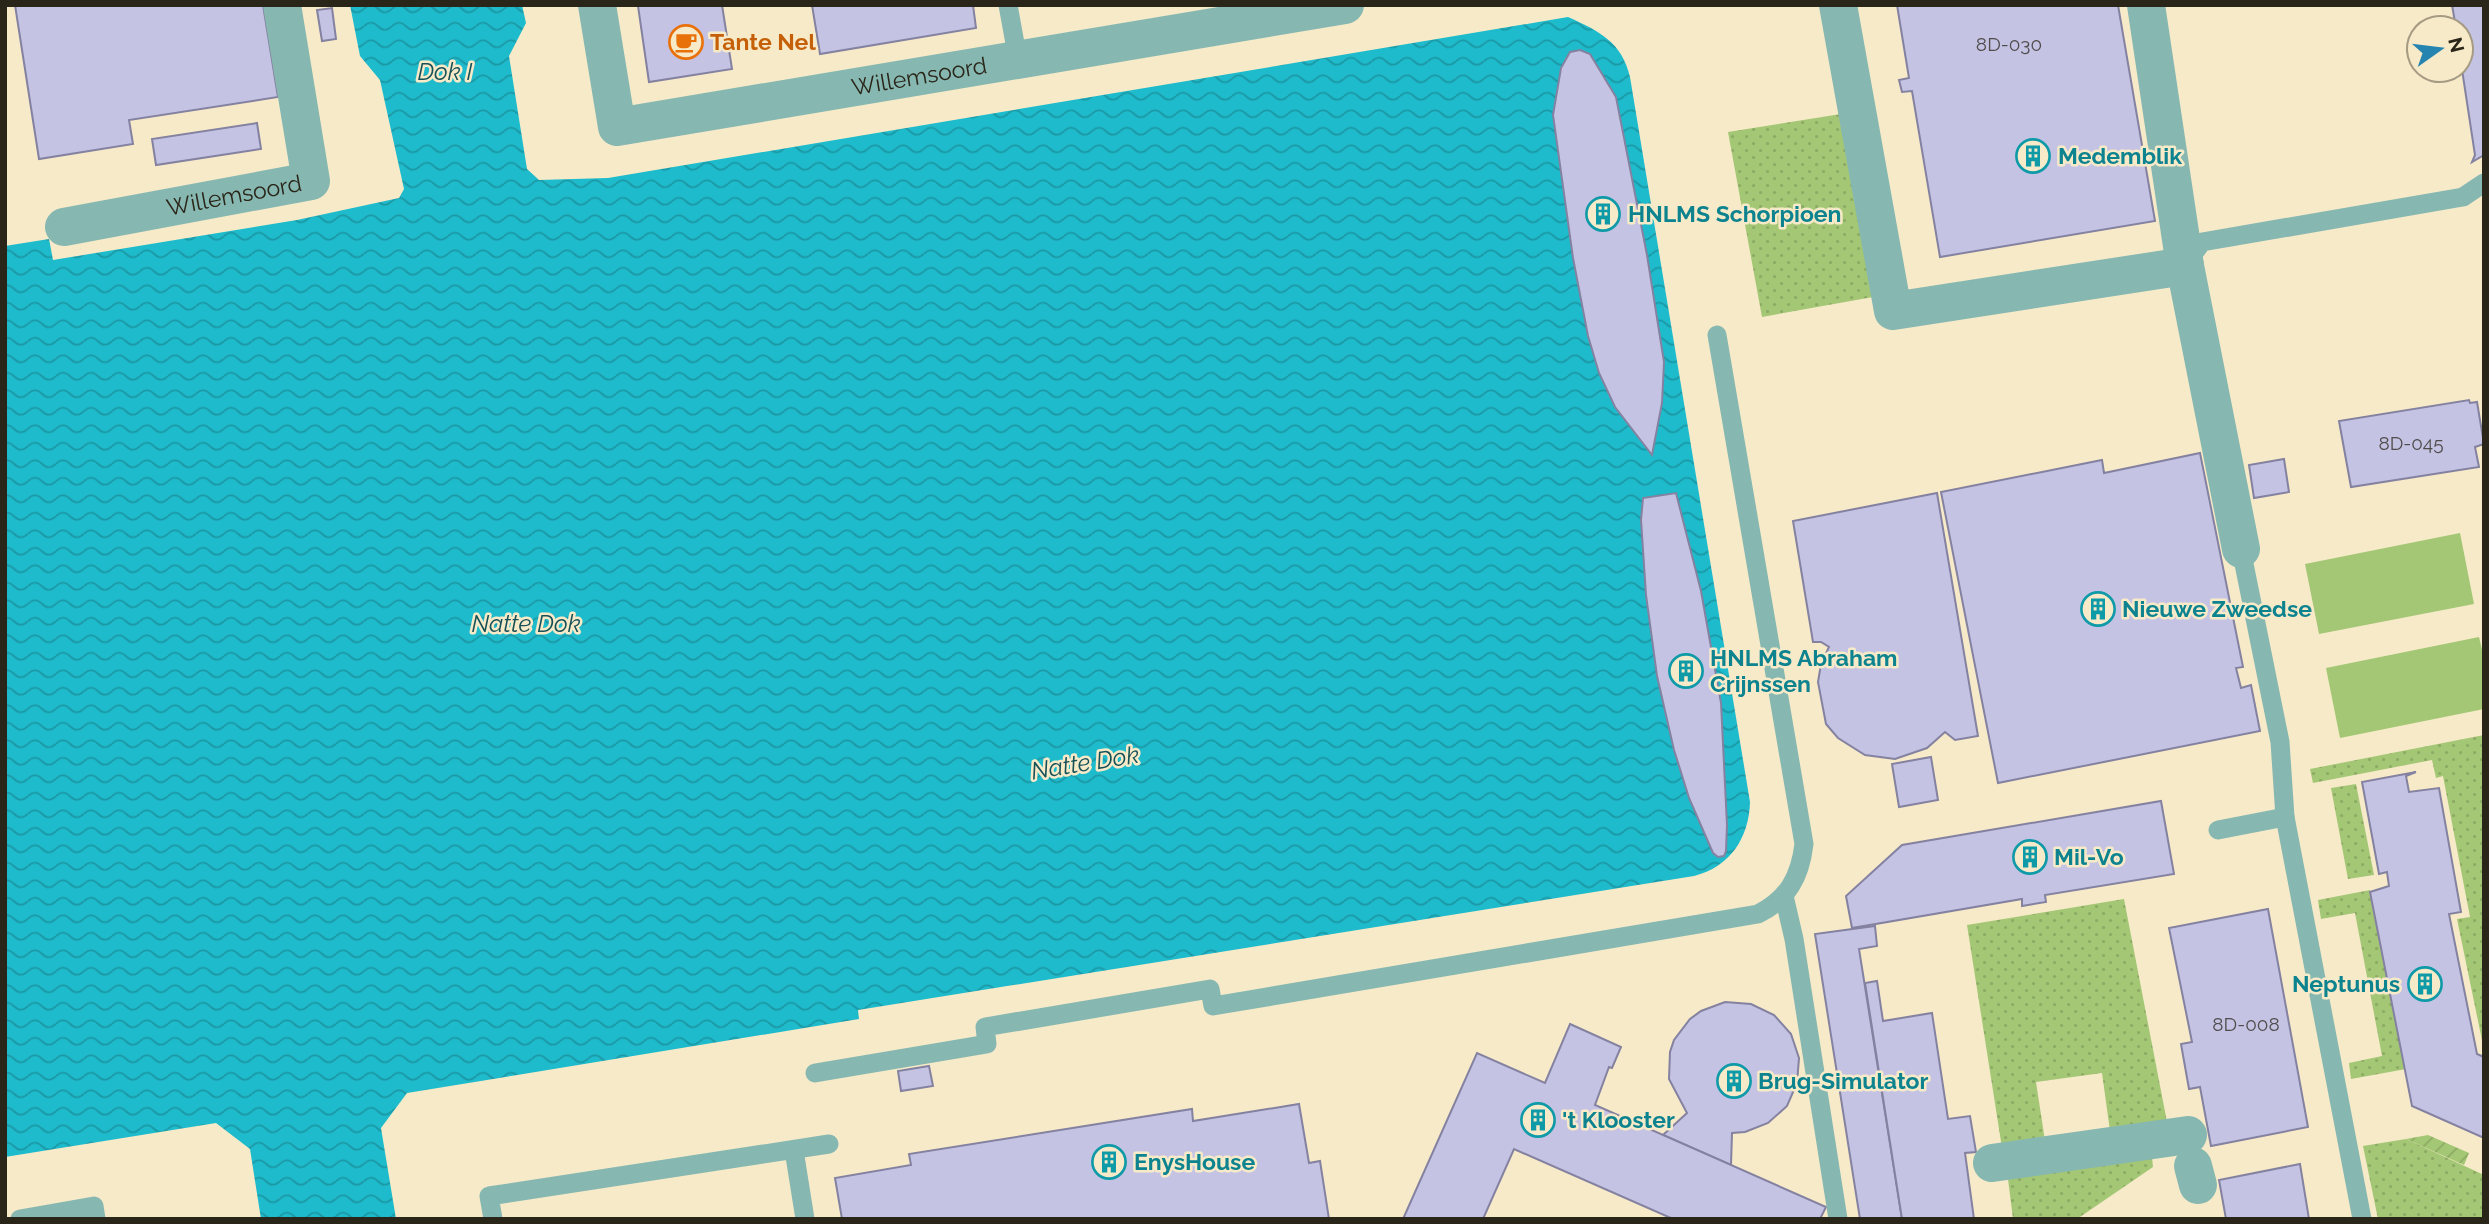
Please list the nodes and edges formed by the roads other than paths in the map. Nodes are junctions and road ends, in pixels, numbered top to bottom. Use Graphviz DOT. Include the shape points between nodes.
graph roads {
  1 [pos="282,5"];
  2 [pos="597,5"];
  3 [pos="1007,5"];
  4 [pos="1344,5"];
  5 [pos="1838,5"];
  6 [pos="2146,5"];
  7 [pos="1247,13"];
  8 [pos="1018,60"];
  9 [pos="2484,183"];
  10 [pos="2463,197"];
  11 [pos="2484,203"];
  12 [pos="64,227"];
  13 [pos="2185,266"];
  14 [pos="1717,335"];
  15 [pos="2241,548"];
  16 [pos="2285,817"];
  17 [pos="2218,830"];
  18 [pos="1784,896"];
  19 [pos="815,1073"];
  20 [pos="829,1144"];
  21 [pos="794,1150"];
  22 [pos="2193,1162"];
  23 [pos="1992,1163"];
  24 [pos="20,1219"];
  25 [pos="96,1219"];
  26 [pos="493,1219"];
  27 [pos="805,1219"];
  28 [pos="1838,1219"];
  29 [pos="2362,1219"];
  1 -- 12 [label="street, Willemsoord" via="311,181"];
  2 -- 8 [label="street, Willemsoord" via="617,127"];
  3 -- 8 [label="lane"];
  4 -- 7 [label="street, Willemsoord"];
  5 -- 13 [label="street" via="1893,312"];
  6 -- 13 [label="street"];
  7 -- 8 [label="street, Willemsoord"];
  9 -- 10 [label="lane"];
  10 -- 11 [label="lane"];
  10 -- 13 [label="lane" via="2202,242"];
  13 -- 15 [label="street"];
  14 -- 18 [label="lane" via="1804,845 1802,865"];
  15 -- 16 [label="lane" via="2280,741"];
  16 -- 17 [label="lane"];
  16 -- 29 [label="lane"];
  18 -- 19 [label="lane" via="1758,914 1213,1006 1210,989 985,1027 987,1044"];
  18 -- 28 [label="lane"];
  20 -- 21 [label="lane"];
  21 -- 26 [label="lane" via="489,1196"];
  21 -- 27 [label="lane"];
  22 -- 23 [label="street" via="2079,1143"];
  24 -- 25 [label="lane" via="94,1206"];
}
